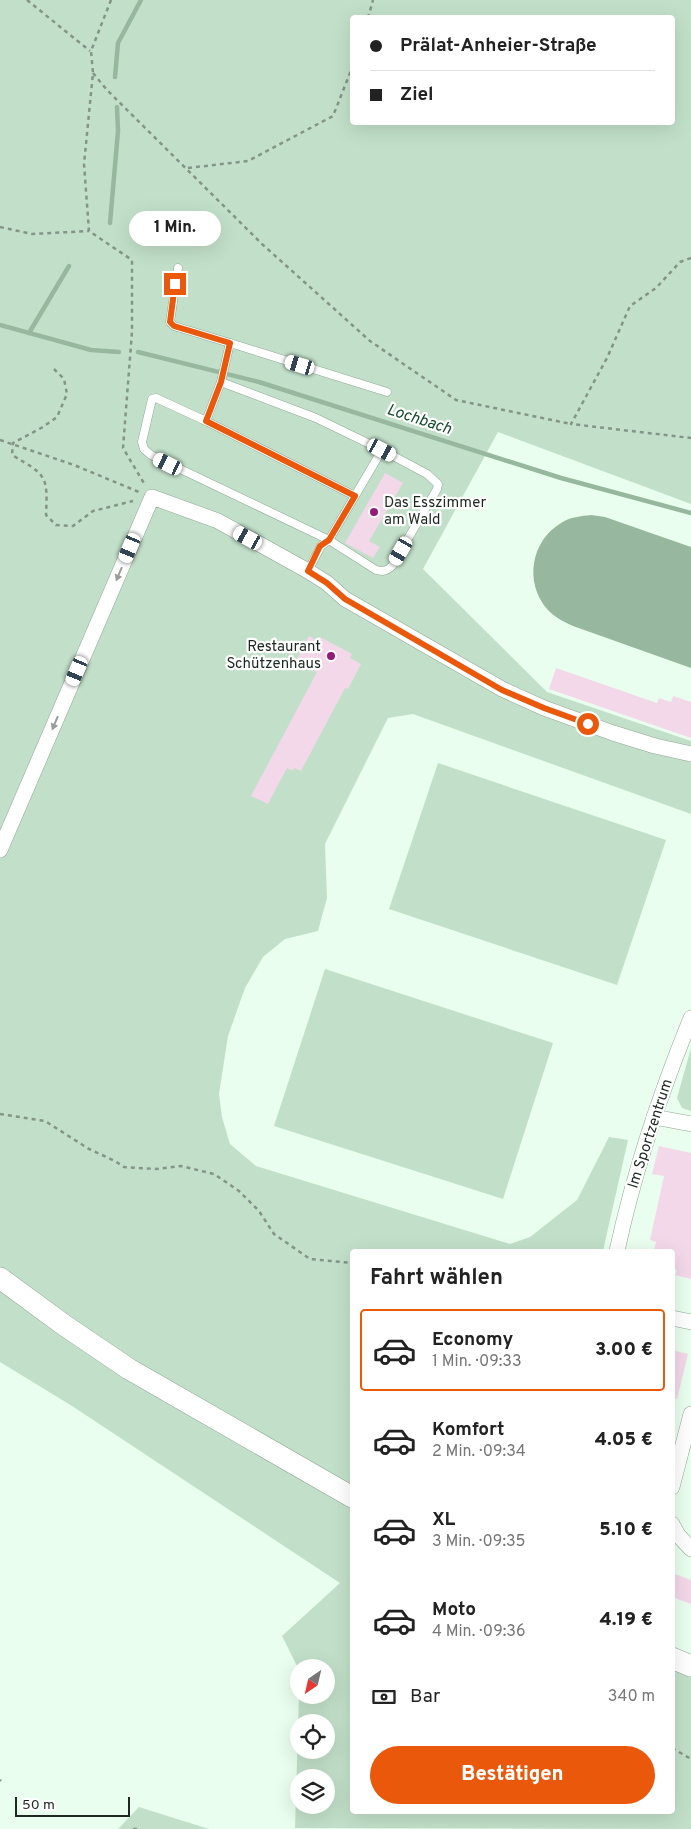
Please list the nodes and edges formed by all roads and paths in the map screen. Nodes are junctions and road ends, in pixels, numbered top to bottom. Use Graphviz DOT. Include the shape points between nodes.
graph roads {
  1 [pos="27,0"];
  2 [pos="111,0"];
  3 [pos="373,0"];
  4 [pos="369,15"];
  5 [pos="91,51"];
  6 [pos="93,73"];
  7 [pos="350,73"];
  8 [pos="186,168"];
  9 [pos="0,227"];
  10 [pos="89,231"];
  11 [pos="691,258"];
  12 [pos="178,268"];
  13 [pos="230,343"];
  14 [pos="54,369"];
  15 [pos="221,382"];
  16 [pos="387,392"];
  17 [pos="206,421"];
  18 [pos="571,424"];
  19 [pos="691,438"];
  20 [pos="0,440"];
  21 [pos="13,443"];
  22 [pos="382,450"];
  23 [pos="355,496"];
  24 [pos="152,497"];
  25 [pos="329,540"];
  26 [pos="308,571"];
  27 [pos="691,754"];
  28 [pos="0,850"];
  29 [pos="691,1018"];
  30 [pos="0,1114"];
  31 [pos="654,1117"];
  32 [pos="691,1124"];
  33 [pos="617,1249"];
  34 [pos="350,1263"];
  35 [pos="0,1278"];
  36 [pos="675,1319"];
  37 [pos="691,1322"];
  38 [pos="691,1414"];
  39 [pos="675,1475"];
  40 [pos="350,1495"];
  41 [pos="675,1530"];
  42 [pos="691,1549"];
  43 [pos="675,1659"];
  44 [pos="691,1666"];
  45 [pos="675,1750"];
  46 [pos="691,1759"];
  47 [pos="133,1829"];
  48 [pos="138,1829"];
  1 -- 5 [label="path"];
  2 -- 5 [label="path"];
  3 -- 4 [label="path"];
  5 -- 6 [label="path"];
  6 -- 8 [label="path"];
  6 -- 10 [label="path" via="84,164"];
  7 -- 8 [label="path" via="333,116 248,161"];
  8 -- 18 [label="path" via="262,244 355,328 456,400"];
  9 -- 10 [label="path" via="32,234"];
  10 -- 24 [label="path" via="132,260 132,332 123,448"];
  11 -- 18 [label="path" via="680,262 656,288 630,306 607,358"];
  12 -- 13 [label="lane" via="170,322"];
  13 -- 15 [label="lane"];
  13 -- 16 [label="lane"];
  14 -- 21 [label="path" via="64,379 67,394 58,416"];
  15 -- 17 [label="lane"];
  15 -- 22 [label="lane" via="316,418"];
  17 -- 23 [label="lane"];
  17 -- 25 [label="lane" via="152,399 142,442 144,449"];
  18 -- 19 [label="path"];
  20 -- 21 [label="path"];
  21 -- 24 [label="path" via="74,464"];
  21 -- 24 [label="path" via="12,455 44,477 48,489 46,515 56,525 73,526 93,511"];
  22 -- 23 [label="lane"];
  22 -- 25 [label="lane" via="427,474 438,484 392,566 388,570 376,570"];
  23 -- 25 [label="lane"];
  24 -- 26 [label="street" via="218,521"];
  24 -- 28 [label="street, one-way"];
  25 -- 26 [label="lane" via="320,546"];
  26 -- 27 [label="street" via="345,599 502,690 614,733"];
  29 -- 31 [label="street, Im Sportzentrum"];
  30 -- 34 [label="path" via="45,1121 124,1167 156,1169 181,1166 214,1174 239,1191 259,1211 274,1234 310,1259"];
  31 -- 32 [label="street"];
  31 -- 33 [label="street, Im Sportzentrum" via="636,1172"];
  35 -- 40 [label="street" via="130,1369"];
  36 -- 37 [label="street"];
  38 -- 39 [label="street"];
  41 -- 42 [label="street"];
  43 -- 44 [label="street"];
  45 -- 46 [label="path"];
  47 -- 48 [label="path"];
}
